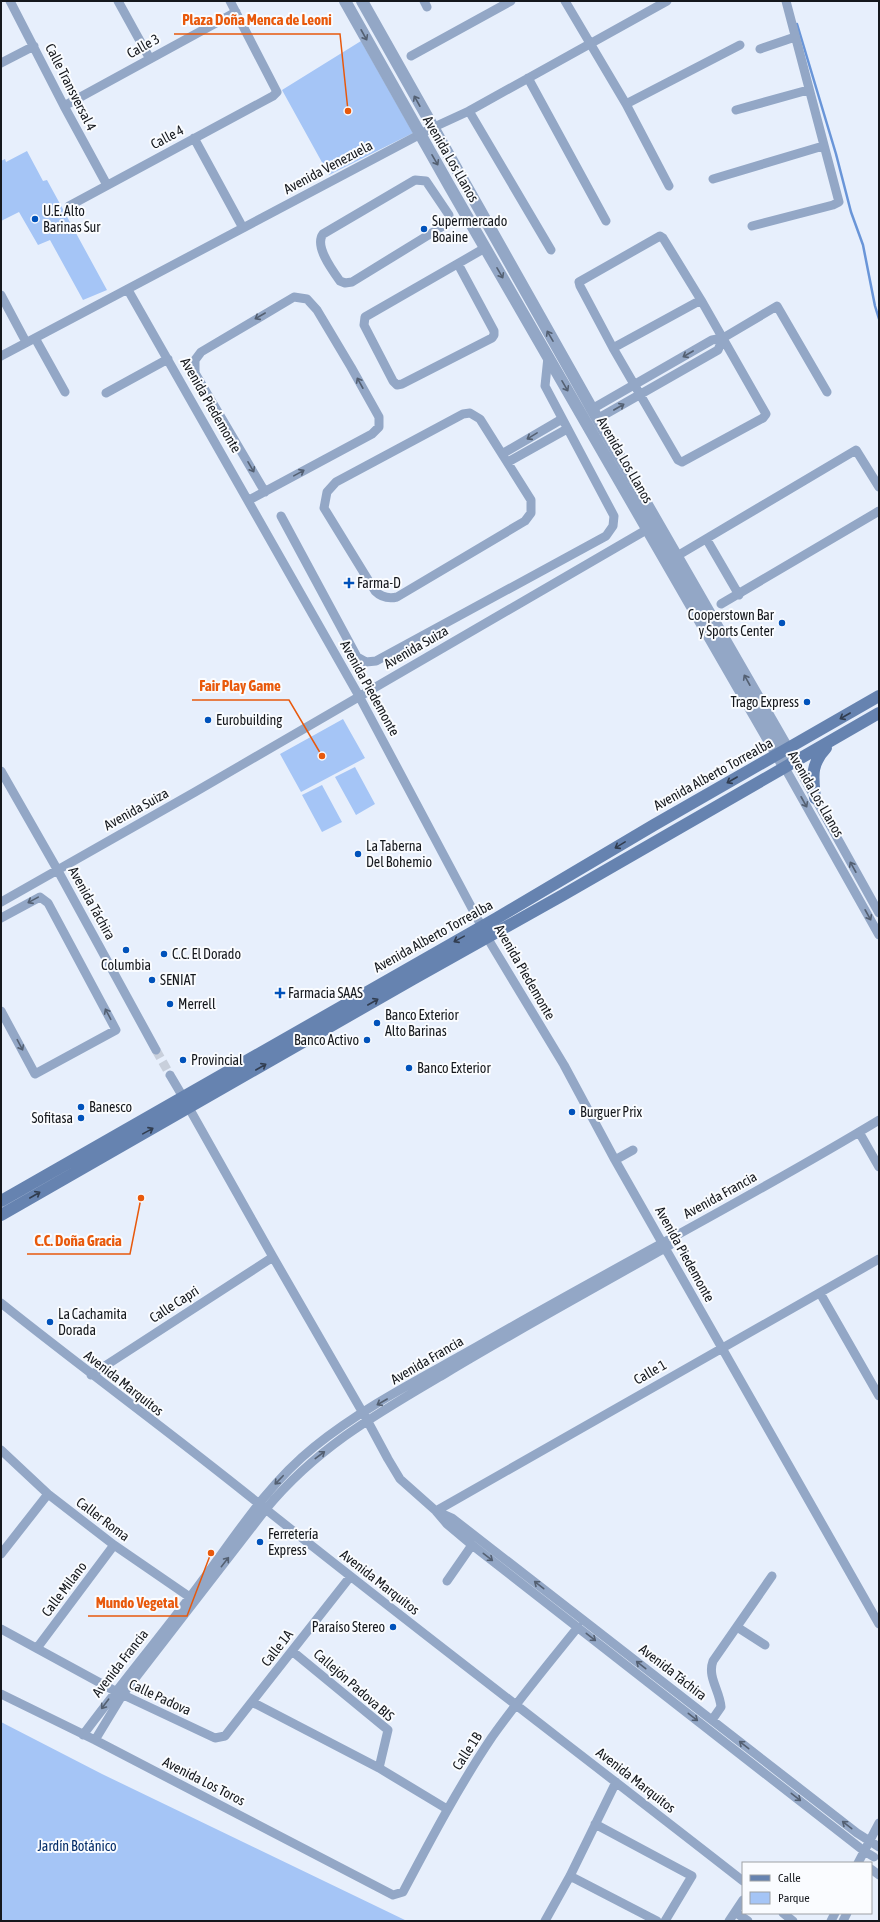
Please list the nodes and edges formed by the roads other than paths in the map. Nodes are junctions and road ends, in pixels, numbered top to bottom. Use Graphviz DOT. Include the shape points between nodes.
graph roads {
  1 [pos="10,1"];
  2 [pos="118,1"];
  3 [pos="230,1"];
  4 [pos="345,1"];
  5 [pos="362,1"];
  6 [pos="511,1"];
  7 [pos="565,1"];
  8 [pos="667,1"];
  9 [pos="786,1"];
  10 [pos="236,12"];
  11 [pos="795,37"];
  12 [pos="588,44"];
  13 [pos="740,45"];
  14 [pos="34,46"];
  15 [pos="760,49"];
  16 [pos="411,56"];
  17 [pos="150,59"];
  18 [pos="1,63"];
  19 [pos="528,78"];
  20 [pos="808,90"];
  21 [pos="626,104"];
  22 [pos="64,106"];
  23 [pos="736,110"];
  24 [pos="469,111"];
  25 [pos="432,128"];
  26 [pos="420,134"];
  27 [pos="194,138"];
  28 [pos="823,146"];
  29 [pos="713,179"];
  30 [pos="107,185"];
  31 [pos="669,186"];
  32 [pos="450,187"];
  33 [pos="437,195"];
  34 [pos="69,206"];
  35 [pos="606,220"];
  36 [pos="752,226"];
  37 [pos="243,228"];
  38 [pos="485,248"];
  39 [pos="551,250"];
  40 [pos="458,264"];
  41 [pos="128,290"];
  42 [pos="1,295"];
  43 [pos="701,300"];
  44 [pos="35,338"];
  45 [pos="724,338"];
  46 [pos="26,342"];
  47 [pos="613,348"];
  48 [pos="1,356"];
  49 [pos="548,357"];
  50 [pos="168,359"];
  51 [pos="634,385"];
  52 [pos="65,392"];
  53 [pos="827,392"];
  54 [pos="106,393"];
  55 [pos="640,395"];
  56 [pos="595,414"];
  57 [pos="562,419"];
  58 [pos="567,429"];
  59 [pos="505,458"];
  60 [pos="879,487"];
  61 [pos="265,492"];
  62 [pos="249,500"];
  63 [pos="879,511"];
  64 [pos="281,516"];
  65 [pos="653,527"];
  66 [pos="707,540"];
  67 [pos="677,556"];
  68 [pos="521,581"];
  69 [pos="738,595"];
  70 [pos="530,597"];
  71 [pos="721,604"];
  72 [pos="359,696"];
  73 [pos="879,696"];
  74 [pos="879,713"];
  75 [pos="832,741"];
  76 [pos="782,753"];
  77 [pos="790,765"];
  78 [pos="1,771"];
  79 [pos="815,798"];
  80 [pos="57,869"];
  81 [pos="1,902"];
  82 [pos="879,913"];
  83 [pos="1,918"];
  84 [pos="482,926"];
  85 [pos="879,935"];
  86 [pos="488,937"];
  87 [pos="1,1011"];
  88 [pos="156,1050"];
  89 [pos="170,1075"];
  90 [pos="186,1102"];
  91 [pos="879,1120"];
  92 [pos="879,1127"];
  93 [pos="860,1135"];
  94 [pos="633,1150"];
  95 [pos="615,1160"];
  96 [pos="879,1167"];
  97 [pos="1,1201"];
  98 [pos="1,1215"];
  99 [pos="664,1245"];
  100 [pos="273,1257"];
  101 [pos="879,1259"];
  102 [pos="820,1293"];
  103 [pos="1,1303"];
  104 [pos="722,1349"];
  105 [pos="91,1375"];
  106 [pos="879,1396"];
  107 [pos="365,1416"];
  108 [pos="1,1450"];
  109 [pos="48,1494"];
  110 [pos="258,1503"];
  111 [pos="266,1509"];
  112 [pos="436,1511"];
  113 [pos="450,1521"];
  114 [pos="114,1545"];
  115 [pos="472,1545"];
  116 [pos="1,1554"];
  117 [pos="772,1576"];
  118 [pos="350,1577"];
  119 [pos="447,1580"];
  120 [pos="192,1599"];
  121 [pos="879,1624"];
  122 [pos="578,1626"];
  123 [pos="738,1627"];
  124 [pos="1,1629"];
  125 [pos="765,1645"];
  126 [pos="37,1648"];
  127 [pos="292,1651"];
  128 [pos="119,1692"];
  129 [pos="1,1694"];
  130 [pos="252,1702"];
  131 [pos="516,1704"];
  132 [pos="712,1720"];
  133 [pos="83,1735"];
  134 [pos="225,1736"];
  135 [pos="95,1740"];
  136 [pos="379,1768"];
  137 [pos="616,1782"];
  138 [pos="447,1809"];
  139 [pos="879,1823"];
  140 [pos="595,1824"];
  141 [pos="870,1841"];
  142 [pos="879,1847"];
  143 [pos="864,1851"];
  144 [pos="873,1861"];
  145 [pos="859,1862"];
  146 [pos="570,1876"];
  147 [pos="742,1880"];
  148 [pos="393,1895"];
  149 [pos="742,1902"];
  150 [pos="735,1912"];
  151 [pos="784,1914"];
  152 [pos="545,1921"];
  153 [pos="657,1921"];
  154 [pos="665,1921"];
  155 [pos="729,1921"];
  156 [pos="748,1921"];
  157 [pos="793,1921"];
  1 -- 14 [label="street, Calle Transversal 4"];
  2 -- 17 [label="street"];
  3 -- 10 [label="street"];
  4 -- 26 [label="street, Avenida Los Llanos, one-way"];
  25 -- 5 [label="street, Avenida Los Llanos, one-way"];
  6 -- 16 [label="street"];
  7 -- 12 [label="street"];
  8 -- 12 [label="street, Avenida Venezuela"];
  9 -- 11 [label="street"];
  10 -- 17 [label="street, Calle 3"];
  10 -- 27 [label="street, Calle 4" via="277,92"];
  11 -- 15 [label="street"];
  11 -- 20 [label="street"];
  12 -- 19 [label="street, Avenida Venezuela"];
  12 -- 21 [label="street"];
  13 -- 21 [label="street"];
  14 -- 18 [label="street"];
  14 -- 22 [label="street, Calle Transversal 4"];
  17 -- 22 [label="street, Calle 3"];
  19 -- 24 [label="street, Avenida Venezuela"];
  19 -- 35 [label="street"];
  20 -- 23 [label="street"];
  20 -- 28 [label="street"];
  21 -- 31 [label="street"];
  22 -- 30 [label="street, Calle Transversal 4"];
  24 -- 25 [label="street, Avenida Venezuela"];
  24 -- 39 [label="street"];
  25 -- 26 [label="street, Avenida Venezuela"];
  56 -- 25 [label="street, Avenida Los Llanos, one-way"];
  26 -- 32 [label="street, Avenida Los Llanos, one-way"];
  26 -- 37 [label="street, Avenida Venezuela"];
  27 -- 30 [label="street, Calle 4"];
  27 -- 37 [label="street"];
  28 -- 29 [label="street"];
  28 -- 36 [label="street" via="839,202"];
  30 -- 34 [label="street, Calle 4"];
  32 -- 33 [label="street"];
  32 -- 38 [label="street, Avenida Los Llanos"];
  33 -- 33 [label="street" via="426,181 415,180 323,234 320,248 340,280 345,283 352,282 448,223 450,215"];
  37 -- 41 [label="street, Avenida Venezuela"];
  38 -- 40 [label="street"];
  38 -- 49 [label="street, Avenida Los Llanos, one-way"];
  40 -- 40 [label="street" via="365,317 364,326 397,385 485,342 494,335"];
  41 -- 44 [label="street, Avenida Venezuela"];
  41 -- 50 [label="street, Avenida Piedemonte"];
  42 -- 46 [label="street"];
  43 -- 45 [label="street"];
  43 -- 47 [label="street"];
  43 -- 47 [label="street" via="663,238 656,237 579,282"];
  44 -- 46 [label="street, Avenida Venezuela"];
  44 -- 52 [label="street"];
  45 -- 51 [label="street, one-way" via="712,340"];
  45 -- 53 [label="street" via="777,306"];
  45 -- 55 [label="street" via="718,350"];
  45 -- 55 [label="street" via="766,414 763,418 682,462 678,460"];
  46 -- 48 [label="street, Avenida Venezuela"];
  47 -- 51 [label="street"];
  49 -- 57 [label="street" via="545,386"];
  49 -- 65 [label="street, Avenida Los Llanos, one-way"];
  50 -- 54 [label="street"];
  50 -- 62 [label="street, Avenida Piedemonte"];
  51 -- 55 [label="street"];
  51 -- 56 [label="street"];
  56 -- 55 [label="street, one-way"];
  56 -- 65 [label="street, Avenida Los Llanos"];
  57 -- 58 [label="street"];
  57 -- 59 [label="street, one-way"];
  58 -- 59 [label="street"];
  58 -- 68 [label="street" via="614,516 613,526 606,536"];
  59 -- 59 [label="street" via="480,419 470,413 463,414 336,482 327,492 324,508 375,591 385,597 397,597 527,519 532,509 531,500"];
  60 -- 66 [label="street" via="856,450"];
  61 -- 61 [label="street, one-way" via="372,434 377,430 379,423 379,417 317,310 303,297 294,297 201,352 194,365 195,373"];
  61 -- 62 [label="street"];
  62 -- 72 [label="street, Avenida Piedemonte"];
  63 -- 69 [label="street"];
  64 -- 68 [label="street" via="357,657 366,662 376,661"];
  65 -- 67 [label="street, Avenida Los Llanos"];
  65 -- 70 [label="street, Avenida Suiza"];
  65 -- 76 [label="street, Avenida Los Llanos"];
  66 -- 67 [label="street"];
  66 -- 69 [label="street"];
  76 -- 67 [label="street, Avenida Los Llanos, one-way"];
  68 -- 70 [label="street"];
  69 -- 71 [label="street"];
  70 -- 72 [label="street, Avenida Suiza"];
  72 -- 80 [label="street, Avenida Suiza"];
  72 -- 84 [label="street, Avenida Piedemonte"];
  73 -- 76 [label="main road, Avenida Alberto Torrealba, one-way"];
  74 -- 75 [label="main road, Avenida Alberto Torrealba"];
  75 -- 77 [label="main road, Avenida Alberto Torrealba"];
  75 -- 79 [label="main road" via="815,764"];
  76 -- 77 [label="street, Avenida Los Llanos"];
  76 -- 84 [label="main road, Avenida Alberto Torrealba, one-way" via="660,821"];
  77 -- 79 [label="street, Avenida Los Llanos"];
  77 -- 85 [label="street, Avenida Los Llanos, one-way"];
  77 -- 86 [label="main road, Avenida Alberto Torrealba"];
  78 -- 80 [label="street, Avenida Táchira"];
  82 -- 79 [label="street, Avenida Los Llanos, one-way"];
  80 -- 81 [label="street, Avenida Suiza"];
  80 -- 88 [label="street, Avenida Táchira"];
  87 -- 83 [label="street, one-way" via="35,1074 116,1030 48,903 40,897"];
  84 -- 86 [label="street, Avenida Piedemonte"];
  84 -- 90 [label="main road, Avenida Alberto Torrealba, one-way"];
  90 -- 86 [label="main road, Avenida Alberto Torrealba, one-way"];
  86 -- 95 [label="street, Avenida Piedemonte" via="564,1065"];
  89 -- 90 [label="street"];
  90 -- 97 [label="main road, Avenida Alberto Torrealba"];
  98 -- 90 [label="main road, Avenida Alberto Torrealba, one-way"];
  90 -- 100 [label="street"];
  91 -- 93 [label="street, Avenida Francia"];
  92 -- 93 [label="street, Avenida Francia"];
  93 -- 96 [label="street"];
  93 -- 99 [label="street, Avenida Francia"];
  94 -- 95 [label="street"];
  95 -- 99 [label="street, Avenida Piedemonte"];
  99 -- 104 [label="street, Avenida Piedemonte"];
  99 -- 107 [label="street, Avenida Francia"];
  100 -- 105 [label="street, Calle Capri"];
  100 -- 107 [label="street"];
  101 -- 102 [label="street, Calle 1"];
  102 -- 104 [label="street, Calle 1"];
  102 -- 106 [label="street"];
  103 -- 105 [label="street, Avenida Marquitos"];
  104 -- 112 [label="street, Calle 1"];
  104 -- 121 [label="street, Avenida Piedemonte"];
  105 -- 110 [label="street, Avenida Marquitos"];
  107 -- 110 [label="street, Avenida Francia, one-way" via="314,1447 280,1478"];
  111 -- 107 [label="street, Avenida Francia, one-way" via="310,1462"];
  107 -- 112 [label="street" via="400,1479"];
  108 -- 109 [label="street, Caller Roma"];
  109 -- 114 [label="street, Caller Roma"];
  109 -- 116 [label="street"];
  110 -- 111 [label="street, Avenida Marquitos"];
  110 -- 120 [label="street, Avenida Francia"];
  111 -- 118 [label="street, Avenida Marquitos"];
  120 -- 111 [label="street, Avenida Francia, one-way"];
  112 -- 113 [label="street"];
  113 -- 115 [label="street"];
  132 -- 113 [label="street, Avenida Táchira, one-way"];
  114 -- 120 [label="street, Caller Roma"];
  114 -- 126 [label="street, Calle Milano"];
  115 -- 119 [label="street"];
  115 -- 122 [label="street, one-way"];
  117 -- 123 [label="street"];
  118 -- 127 [label="street, Calle 1A"];
  118 -- 131 [label="street, Avenida Marquitos"];
  120 -- 128 [label="street, Avenida Francia"];
  122 -- 131 [label="street, Calle 1B"];
  122 -- 143 [label="street, one-way"];
  123 -- 125 [label="street"];
  123 -- 132 [label="street" via="711,1667 710,1672 719,1693 721,1708"];
  124 -- 126 [label="street, Calle Padova"];
  126 -- 128 [label="street, Calle Padova"];
  127 -- 130 [label="street, Calle 1A"];
  127 -- 136 [label="street, Callejón Padova BIS" via="388,1730"];
  128 -- 133 [label="street, Avenida Francia, one-way"];
  128 -- 134 [label="street, Calle Padova" via="215,1738"];
  128 -- 135 [label="street, Avenida Francia"];
  129 -- 133 [label="street, Avenida Los Toros"];
  130 -- 134 [label="street, Calle 1A"];
  130 -- 136 [label="street"];
  131 -- 137 [label="street, Avenida Marquitos"];
  131 -- 138 [label="street, Calle 1B"];
  141 -- 132 [label="street, Avenida Táchira, one-way"];
  133 -- 135 [label="street, Avenida Los Toros"];
  135 -- 148 [label="street, Avenida Los Toros"];
  136 -- 138 [label="street"];
  137 -- 140 [label="street"];
  137 -- 147 [label="street, Avenida Marquitos"];
  138 -- 148 [label="street, Calle 1B" via="402,1892"];
  139 -- 141 [label="street"];
  140 -- 146 [label="street"];
  140 -- 154 [label="street" via="692,1876"];
  141 -- 142 [label="street, Avenida Táchira"];
  141 -- 143 [label="street"];
  142 -- 144 [label="street"];
  143 -- 144 [label="street"];
  143 -- 145 [label="street"];
  146 -- 152 [label="street"];
  146 -- 153 [label="street"];
  149 -- 150 [label="street"];
  150 -- 155 [label="street"];
  150 -- 156 [label="street"];
  151 -- 157 [label="street"];
}
